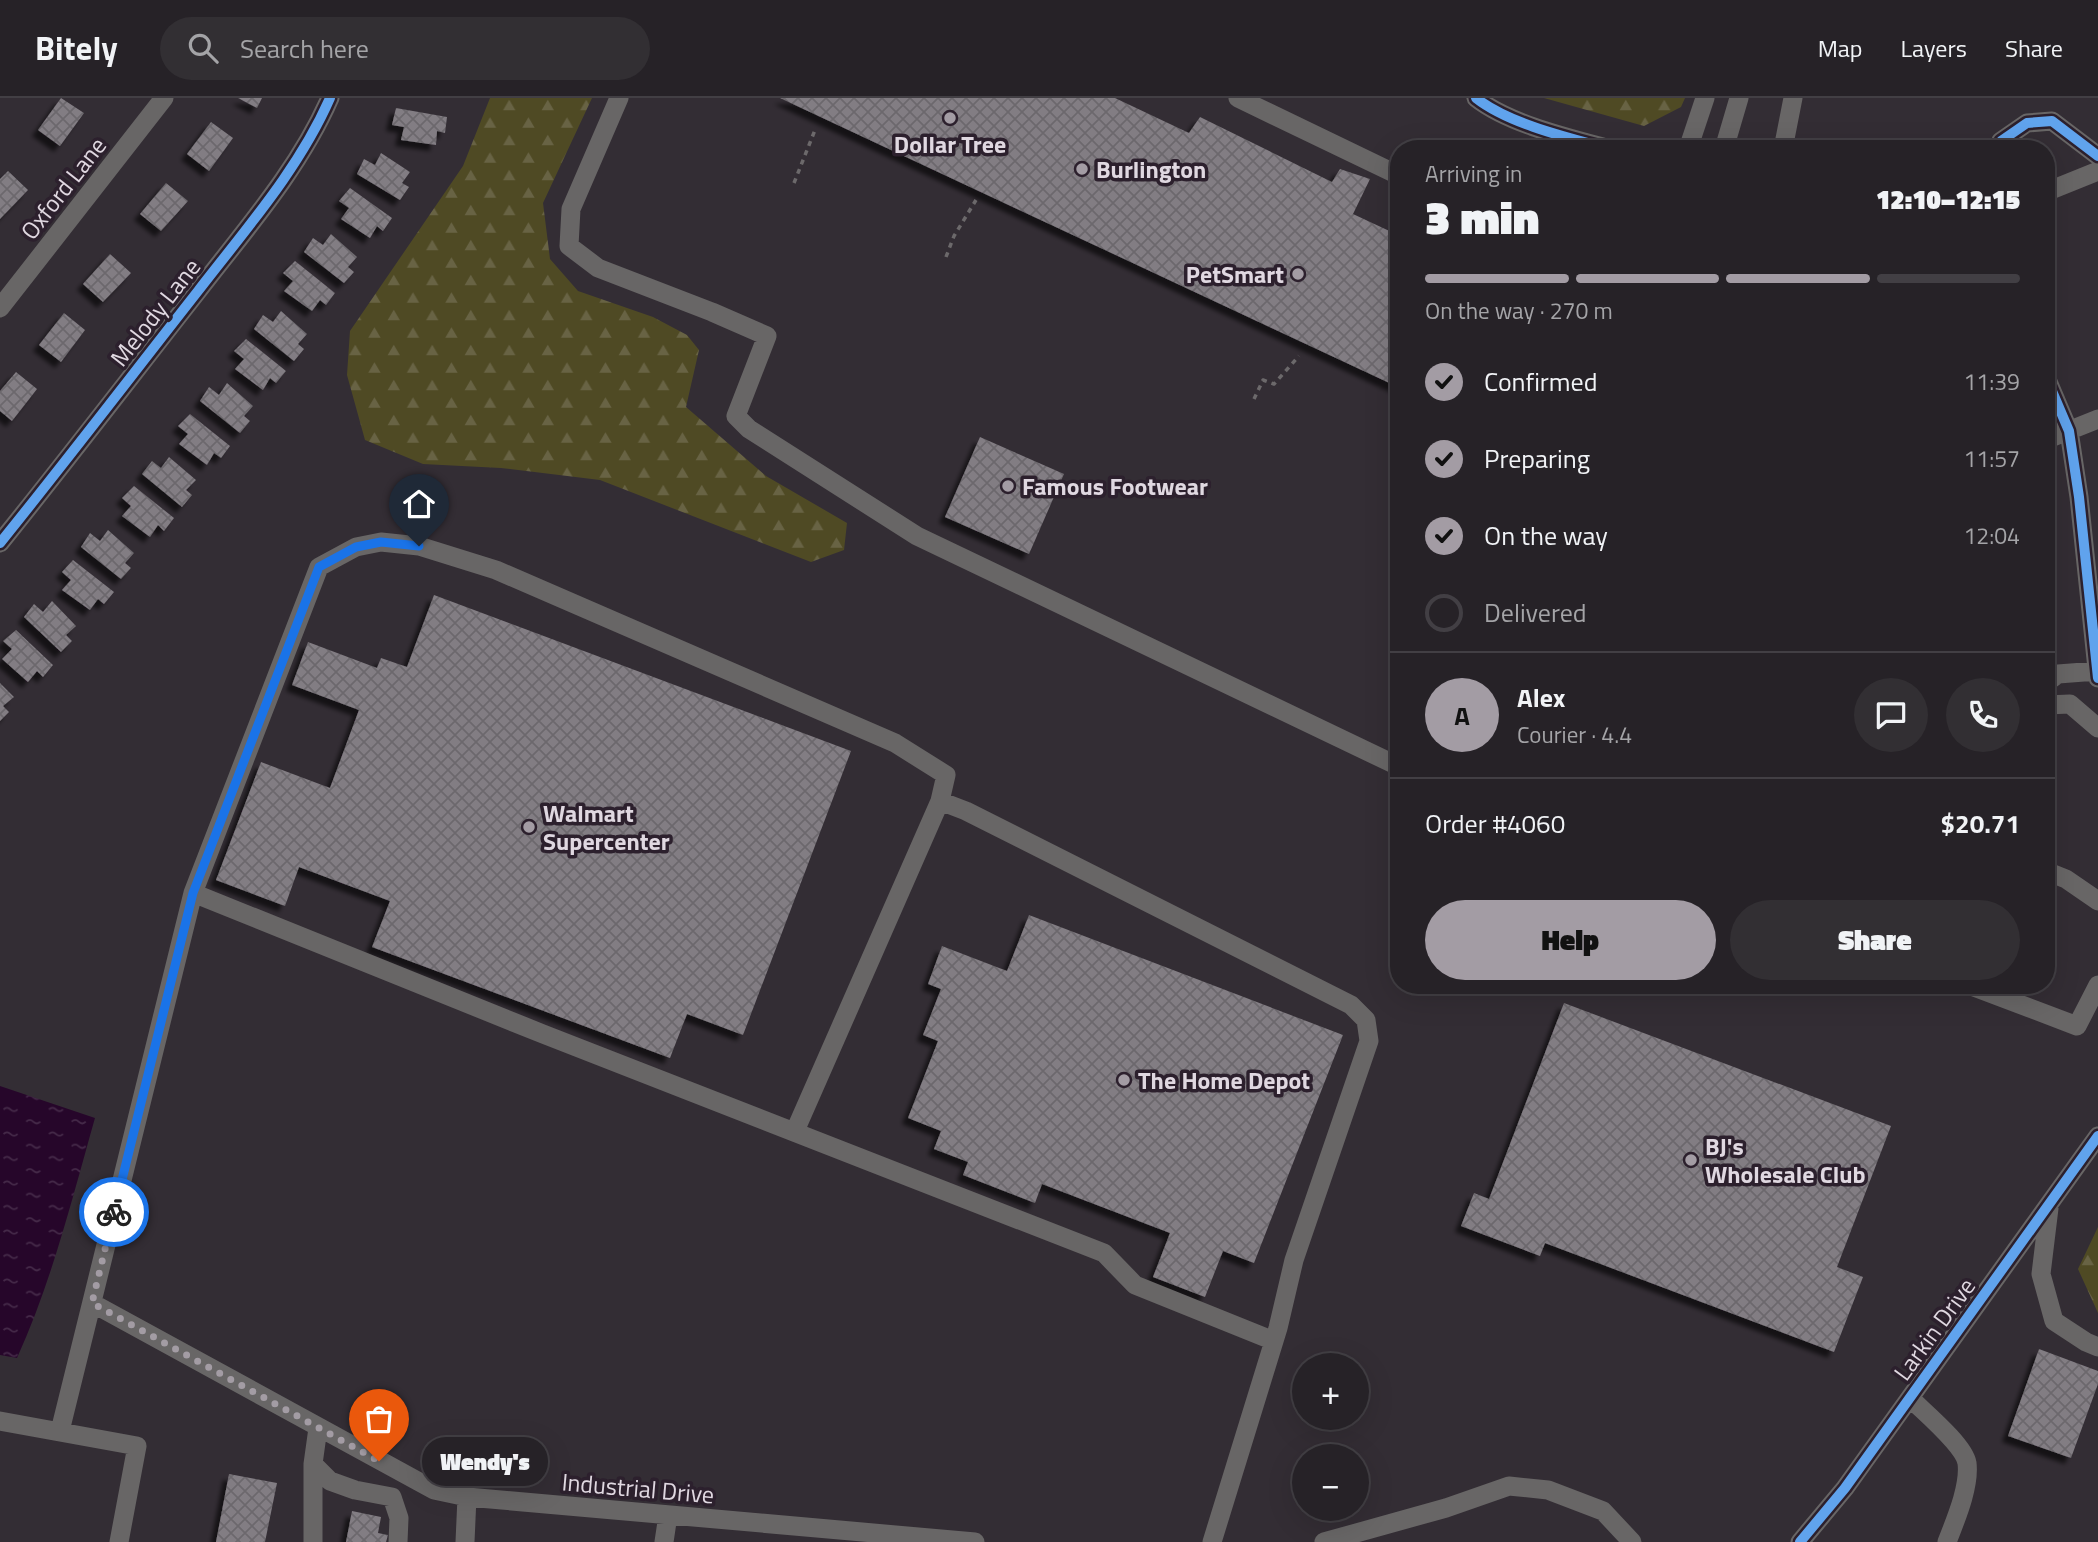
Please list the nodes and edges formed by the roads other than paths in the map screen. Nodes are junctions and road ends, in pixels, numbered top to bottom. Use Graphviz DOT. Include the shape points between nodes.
graph roads {
  1 [pos="164,98"];
  2 [pos="330,98"];
  3 [pos="619,98"];
  4 [pos="1238,98"];
  5 [pos="1476,98"];
  6 [pos="1706,98"];
  7 [pos="1739,98"];
  8 [pos="1793,98"];
  9 [pos="1575,140"];
  10 [pos="1691,140"];
  11 [pos="1727,140"];
  12 [pos="1785,140"];
  13 [pos="2002,140"];
  14 [pos="2098,156"];
  15 [pos="1390,171"];
  16 [pos="2098,171"];
  17 [pos="2055,188"];
  18 [pos="0,308"];
  19 [pos="2055,399"];
  20 [pos="2098,419"];
  21 [pos="2068,431"];
  22 [pos="2055,436"];
  23 [pos="0,543"];
  24 [pos="2097,674"];
  25 [pos="2055,676"];
  26 [pos="2055,705"];
  27 [pos="2098,728"];
  28 [pos="1390,762"];
  29 [pos="940,801"];
  30 [pos="2055,875"];
  31 [pos="193,893"];
  32 [pos="2098,901"];
  33 [pos="2098,985"];
  34 [pos="1993,994"];
  35 [pos="795,1131"];
  36 [pos="2098,1136"];
  37 [pos="2050,1204"];
  38 [pos="92,1303"];
  39 [pos="1274,1341"];
  40 [pos="2098,1347"];
  41 [pos="1910,1398"];
  42 [pos="0,1420"];
  43 [pos="318,1428"];
  44 [pos="60,1431"];
  45 [pos="313,1464"];
  46 [pos="467,1497"];
  47 [pos="668,1515"];
  48 [pos="848,1536"];
  49 [pos="119,1542"];
  50 [pos="313,1542"];
  51 [pos="398,1542"];
  52 [pos="464,1542"];
  53 [pos="664,1542"];
  54 [pos="967,1542"];
  55 [pos="1212,1542"];
  56 [pos="1324,1542"];
  57 [pos="1632,1542"];
  58 [pos="1800,1542"];
  59 [pos="1947,1542"];
  1 -- 18 [label="street, Oxford Lane"];
  2 -- 23 [label="street, Melody Lane" via="317,127 260,210"];
  3 -- 28 [label="street" via="572,209 569,246 598,268 767,336 736,416 749,429 917,536"];
  4 -- 15 [label="street"];
  5 -- 9 [label="street" via="1491,110"];
  6 -- 10 [label="street"];
  7 -- 11 [label="street"];
  8 -- 12 [label="street"];
  13 -- 14 [label="street" via="2027,123 2052,121"];
  16 -- 17 [label="street"];
  19 -- 21 [label="street"];
  20 -- 21 [label="street"];
  21 -- 22 [label="street"];
  21 -- 24 [label="street"];
  24 -- 25 [label="street"];
  26 -- 27 [label="street" via="2070,704"];
  29 -- 31 [label="street" via="946,775 895,743 496,570 419,546 381,542 356,547 319,567"];
  29 -- 35 [label="street"];
  29 -- 39 [label="street" via="1351,1005 1366,1020 1369,1041 1294,1260"];
  30 -- 32 [label="street"];
  31 -- 35 [label="street"];
  31 -- 38 [label="street"];
  33 -- 34 [label="street" via="2077,1026"];
  35 -- 39 [label="street" via="1104,1252 1135,1285"];
  36 -- 37 [label="street, Larkin Drive"];
  37 -- 40 [label="street" via="2040,1274 2054,1321"];
  37 -- 41 [label="street, Larkin Drive"];
  38 -- 43 [label="street, Industrial Drive"];
  38 -- 44 [label="street"];
  39 -- 55 [label="street"];
  41 -- 58 [label="street, Larkin Drive"];
  41 -- 59 [label="street" via="1952,1439 1967,1462 1962,1504"];
  42 -- 44 [label="street"];
  43 -- 45 [label="street"];
  43 -- 46 [label="street, Industrial Drive" via="420,1484"];
  44 -- 49 [label="street" via="137,1446"];
  45 -- 50 [label="street"];
  45 -- 51 [label="street" via="330,1481 392,1497 399,1518"];
  46 -- 47 [label="street, Industrial Drive"];
  46 -- 52 [label="street"];
  47 -- 48 [label="street, Industrial Drive"];
  47 -- 53 [label="street"];
  48 -- 54 [label="street, Industrial Drive"];
  56 -- 57 [label="street" via="1509,1486 1548,1490 1603,1511"];
}
